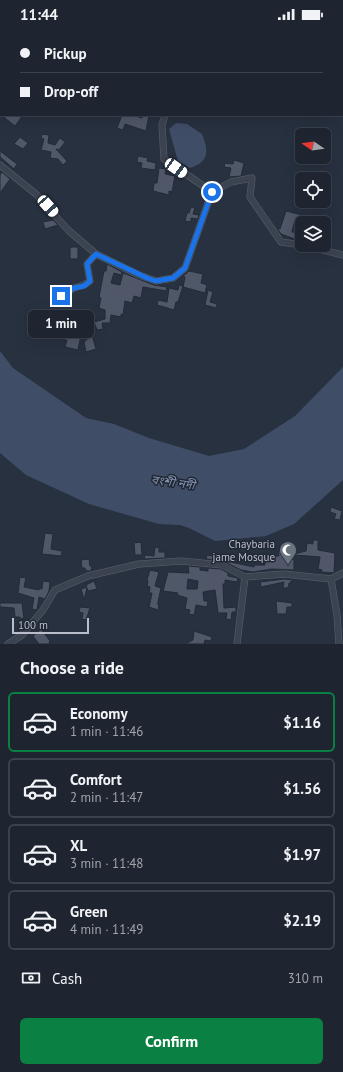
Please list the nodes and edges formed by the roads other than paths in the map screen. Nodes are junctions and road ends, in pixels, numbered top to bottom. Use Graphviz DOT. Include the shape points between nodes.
graph roads {
  1 [pos="165,116"];
  2 [pos="0,166"];
  3 [pos="212,192"];
  4 [pos="295,244"];
  5 [pos="331,252"];
  6 [pos="96,254"];
  7 [pos="343,255"];
  8 [pos="61,296"];
  9 [pos="343,573"];
  10 [pos="245,577"];
  11 [pos="331,579"];
  12 [pos="341,634"];
  13 [pos="8,644"];
  14 [pos="237,644"];
  15 [pos="339,644"];
  1 -- 3 [label="street" via="162,125 164,159"];
  2 -- 6 [label="street" via="37,195 68,230"];
  3 -- 4 [label="street" via="231,182 252,178 250,197 281,242"];
  3 -- 6 [label="street" via="185,268 173,278 156,281"];
  5 -- 7 [label="street"];
  6 -- 8 [label="street" via="87,264 90,281"];
  9 -- 11 [label="street"];
  10 -- 11 [label="street" via="284,574"];
  10 -- 13 [label="street" via="222,565 181,561 139,564 88,576 55,590 43,610 22,635"];
  10 -- 14 [label="street"];
  11 -- 12 [label="street"];
  12 -- 15 [label="street"];
}
